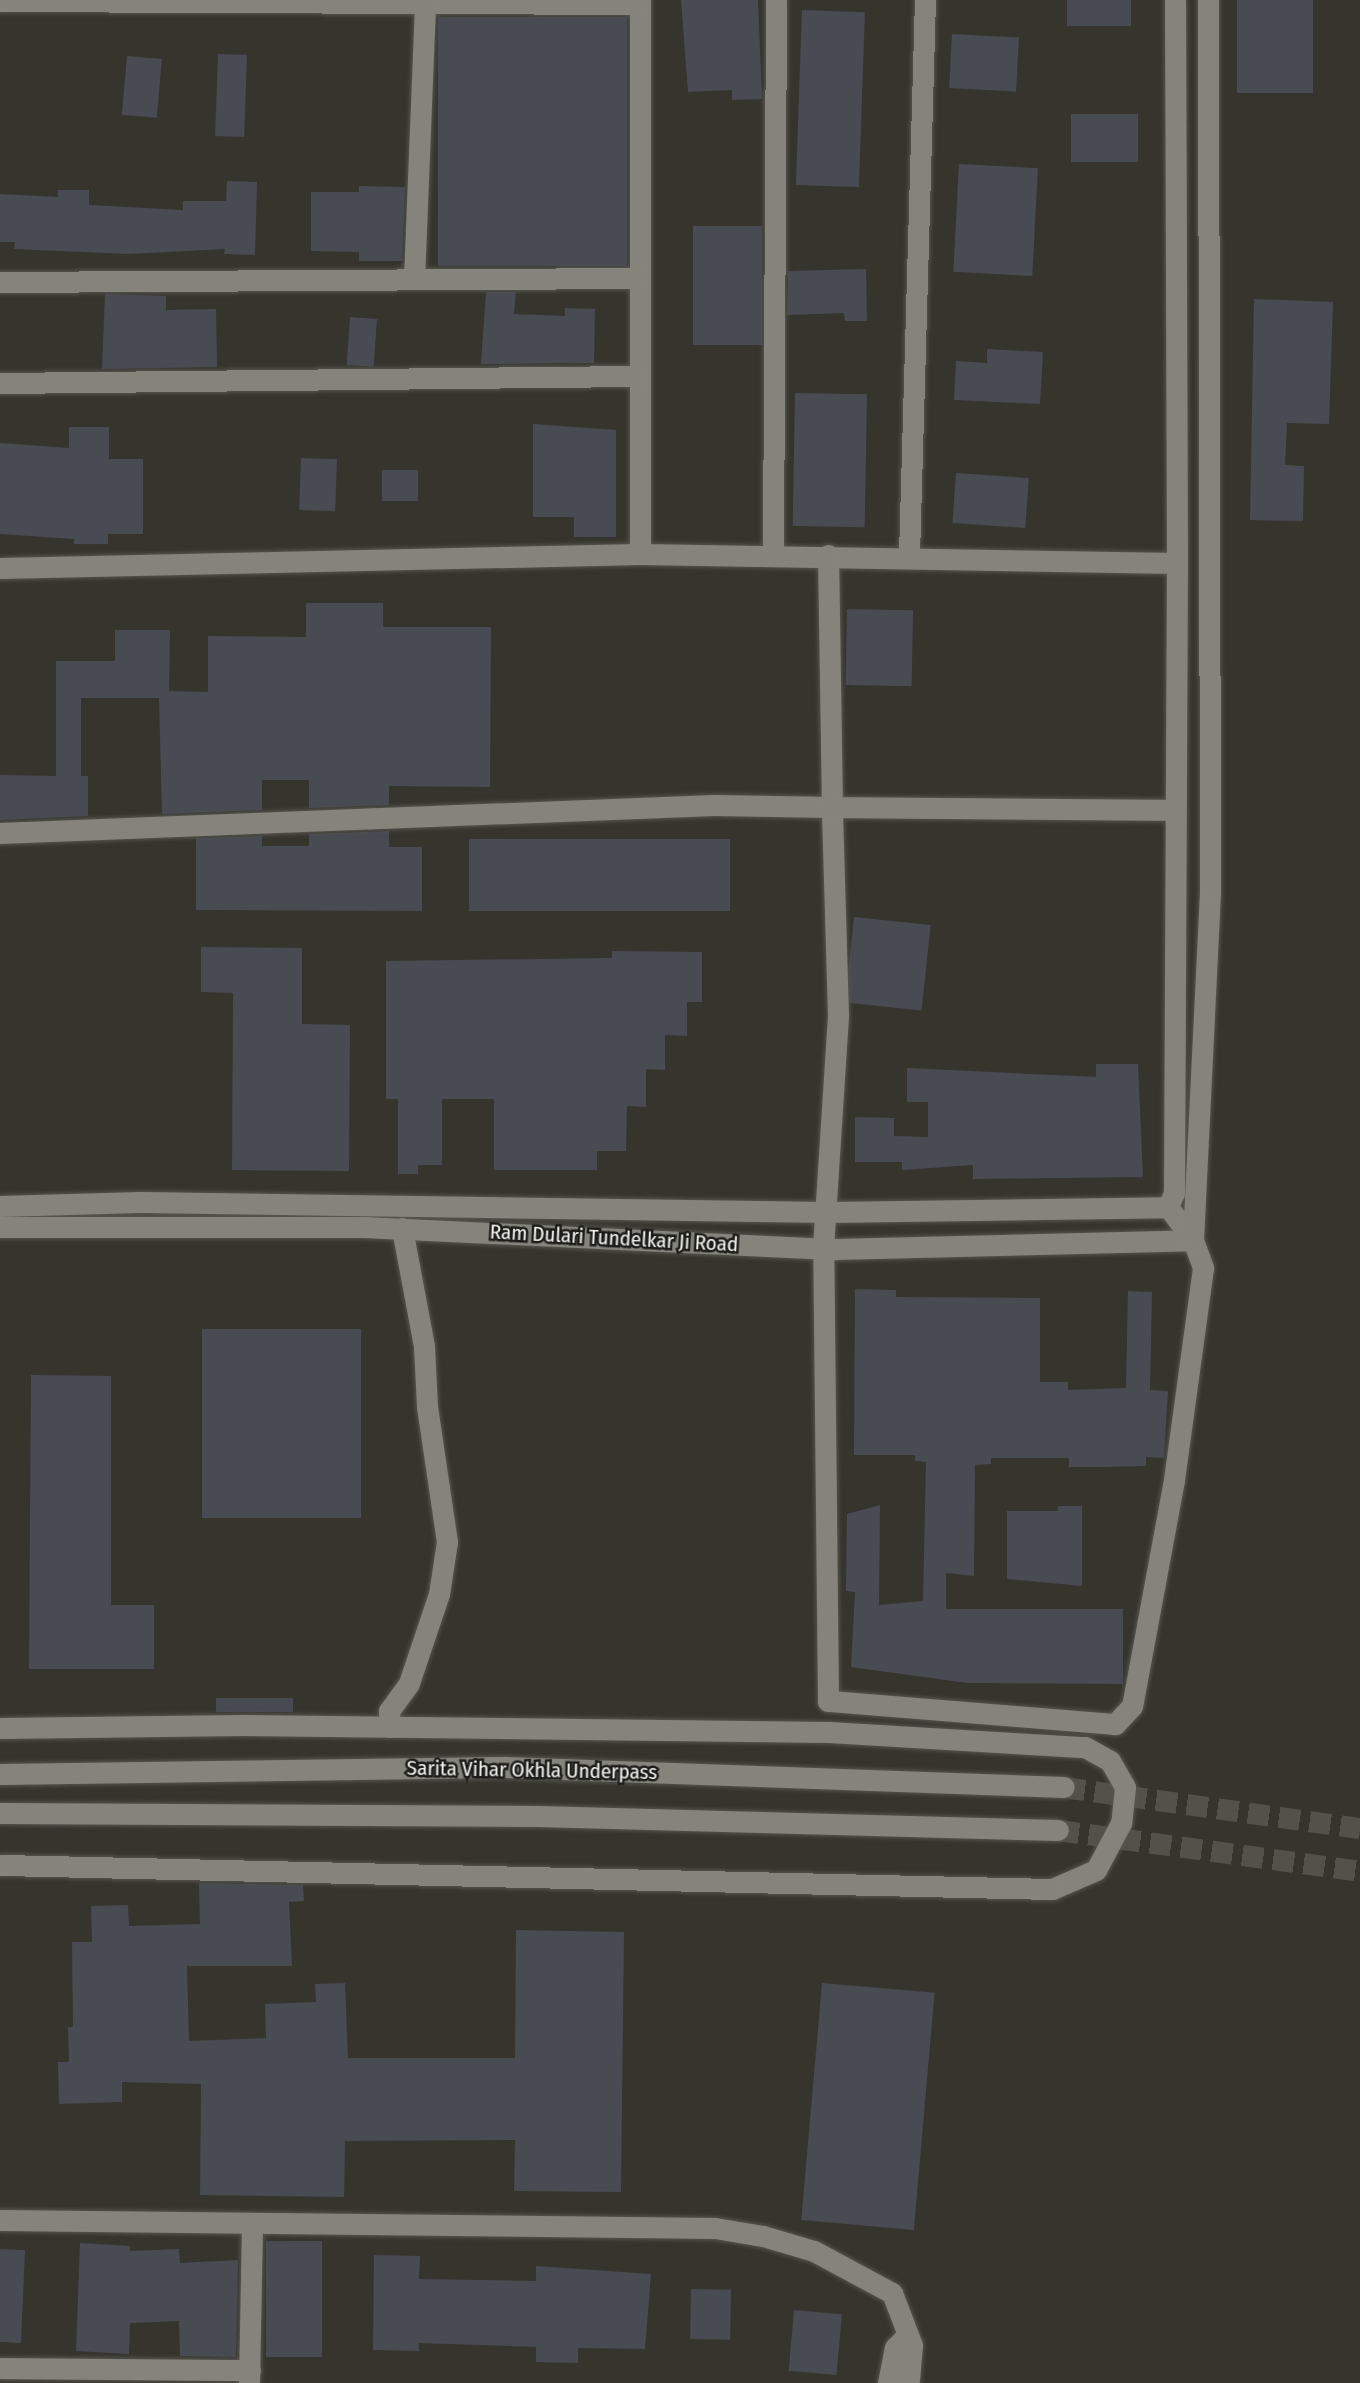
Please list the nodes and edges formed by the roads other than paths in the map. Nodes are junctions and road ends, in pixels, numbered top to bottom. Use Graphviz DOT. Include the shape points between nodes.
graph roads {
  1 [pos="776,0"];
  2 [pos="925,0"];
  3 [pos="1175,0"];
  4 [pos="1208,0"];
  5 [pos="0,1"];
  6 [pos="425,2"];
  7 [pos="640,2"];
  8 [pos="639,278"];
  9 [pos="414,279"];
  10 [pos="0,282"];
  11 [pos="638,376"];
  12 [pos="0,383"];
  13 [pos="640,554"];
  14 [pos="773,555"];
  15 [pos="828,555"];
  16 [pos="909,555"];
  17 [pos="1177,563"];
  18 [pos="0,568"];
  19 [pos="832,807"];
  20 [pos="1172,810"];
  21 [pos="0,832"];
  22 [pos="0,1206"];
  23 [pos="1168,1207"];
  24 [pos="827,1212"];
  25 [pos="0,1227"];
  26 [pos="402,1228"];
  27 [pos="1194,1240"];
  28 [pos="824,1248"];
  29 [pos="950,1711"];
  30 [pos="390,1727"];
  31 [pos="0,1728"];
  32 [pos="949,1739"];
  33 [pos="0,1774"];
  34 [pos="1064,1787"];
  35 [pos="0,1813"];
  36 [pos="1058,1830"];
  37 [pos="0,1864"];
  38 [pos="0,2220"];
  39 [pos="252,2223"];
  40 [pos="906,2336"];
  41 [pos="0,2368"];
  42 [pos="249,2377"];
  43 [pos="888,2383"];
  44 [pos="909,2383"];
  1 -- 14 [label="street"];
  2 -- 16 [label="street"];
  3 -- 17 [label="street"];
  4 -- 27 [label="street" via="1210,892"];
  5 -- 6 [label="street"];
  6 -- 7 [label="street"];
  6 -- 9 [label="street"];
  7 -- 8 [label="street"];
  8 -- 9 [label="street"];
  8 -- 11 [label="street"];
  9 -- 10 [label="street"];
  11 -- 12 [label="street"];
  11 -- 13 [label="street"];
  13 -- 14 [label="street"];
  13 -- 18 [label="street"];
  14 -- 15 [label="street"];
  15 -- 16 [label="street"];
  15 -- 19 [label="street"];
  16 -- 17 [label="street"];
  17 -- 20 [label="street"];
  19 -- 20 [label="street"];
  19 -- 21 [label="street" via="714,805"];
  19 -- 24 [label="street" via="838,1015"];
  20 -- 23 [label="street" via="1174,1194"];
  22 -- 24 [label="street"];
  23 -- 24 [label="street"];
  23 -- 27 [label="street"];
  24 -- 28 [label="street"];
  25 -- 26 [label="street, Ram Dulari Tundelkar Ji Road"];
  26 -- 28 [label="street, Ram Dulari Tundelkar Ji Road"];
  26 -- 30 [label="street" via="424,1346 427,1406 447,1542 439,1594 409,1683 389,1711"];
  27 -- 28 [label="street, Ram Dulari Tundelkar Ji Road"];
  27 -- 29 [label="street" via="1203,1268 1174,1480 1132,1706 1115,1724"];
  28 -- 29 [label="street" via="828,1701"];
  29 -- 32 [label="street"];
  30 -- 31 [label="street"];
  30 -- 32 [label="street" via="829,1732"];
  32 -- 37 [label="street" via="1085,1747 1110,1761 1125,1787 1121,1823 1096,1870 1052,1889"];
  33 -- 34 [label="street, Sarita Vihar Okhla Underpass" via="505,1766"];
  35 -- 36 [label="street" via="538,1816"];
  38 -- 39 [label="street"];
  39 -- 40 [label="street" via="715,2228 814,2251 861,2273 892,2293"];
  39 -- 42 [label="street"];
  40 -- 43 [label="street" via="895,2348"];
  40 -- 44 [label="street" via="913,2354"];
  41 -- 42 [label="street"];
}
